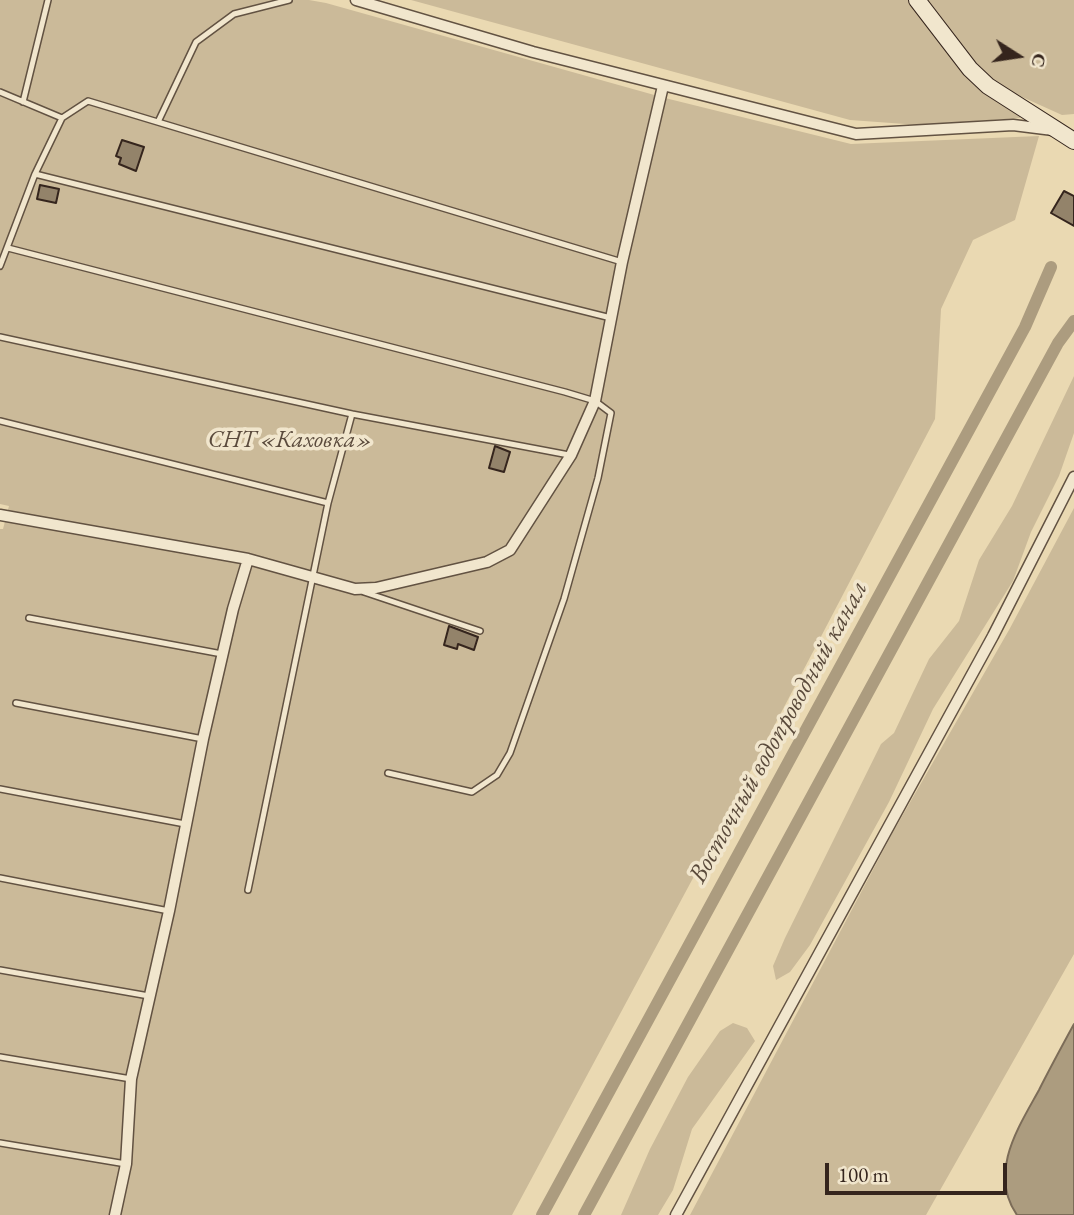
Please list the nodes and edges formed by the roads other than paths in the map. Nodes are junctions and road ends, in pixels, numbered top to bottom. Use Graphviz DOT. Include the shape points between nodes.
graph roads {
  1 [pos="48,0"];
  2 [pos="289,0"];
  3 [pos="356,0"];
  4 [pos="917,0"];
  5 [pos="663,86"];
  6 [pos="0,92"];
  7 [pos="23,102"];
  8 [pos="62,118"];
  9 [pos="158,122"];
  10 [pos="1056,131"];
  11 [pos="1074,141"];
  12 [pos="35,174"];
  13 [pos="8,248"];
  14 [pos="622,262"];
  15 [pos="0,265"];
  16 [pos="611,318"];
  17 [pos="0,337"];
  18 [pos="595,401"];
  19 [pos="352,414"];
  20 [pos="0,421"];
  21 [pos="571,455"];
  22 [pos="1074,477"];
  23 [pos="328,503"];
  24 [pos="0,515"];
  25 [pos="248,559"];
  26 [pos="313,576"];
  27 [pos="355,589"];
  28 [pos="29,618"];
  29 [pos="480,631"];
  30 [pos="222,654"];
  31 [pos="16,703"];
  32 [pos="202,739"];
  33 [pos="388,773"];
  34 [pos="0,789"];
  35 [pos="185,824"];
  36 [pos="0,878"];
  37 [pos="248,890"];
  38 [pos="169,911"];
  39 [pos="0,970"];
  40 [pos="149,996"];
  41 [pos="0,1057"];
  42 [pos="131,1079"];
  43 [pos="0,1143"];
  44 [pos="126,1164"];
  45 [pos="115,1215"];
  46 [pos="676,1215"];
  1 -- 7 [label="lane"];
  2 -- 9 [label="lane" via="233,14 195,42"];
  3 -- 5 [label="street"];
  4 -- 10 [label="street" via="988,86"];
  5 -- 10 [label="street" via="856,134 1013,125"];
  5 -- 14 [label="street"];
  6 -- 7 [label="lane"];
  7 -- 8 [label="lane"];
  8 -- 9 [label="lane" via="88,101"];
  8 -- 12 [label="lane"];
  9 -- 14 [label="lane"];
  10 -- 11 [label="street"];
  12 -- 13 [label="lane"];
  12 -- 16 [label="lane"];
  13 -- 15 [label="lane"];
  13 -- 18 [label="lane"];
  14 -- 16 [label="street"];
  16 -- 18 [label="street"];
  17 -- 19 [label="lane"];
  18 -- 21 [label="street"];
  18 -- 33 [label="lane" via="611,413 598,478 564,598 510,752 497,775 472,792"];
  19 -- 21 [label="lane"];
  19 -- 23 [label="lane"];
  20 -- 23 [label="lane"];
  21 -- 27 [label="street" via="510,551 487,562"];
  22 -- 46 [label="street" via="993,636"];
  23 -- 26 [label="lane"];
  24 -- 25 [label="street"];
  25 -- 26 [label="street"];
  25 -- 30 [label="street"];
  26 -- 27 [label="street"];
  26 -- 37 [label="lane"];
  27 -- 29 [label="lane"];
  28 -- 30 [label="lane"];
  30 -- 32 [label="street"];
  31 -- 32 [label="lane"];
  32 -- 35 [label="street"];
  34 -- 35 [label="lane"];
  35 -- 38 [label="street"];
  36 -- 38 [label="lane"];
  38 -- 40 [label="street"];
  39 -- 40 [label="lane"];
  40 -- 42 [label="street"];
  41 -- 42 [label="lane"];
  42 -- 44 [label="street"];
  43 -- 44 [label="lane"];
  44 -- 45 [label="street"];
}
